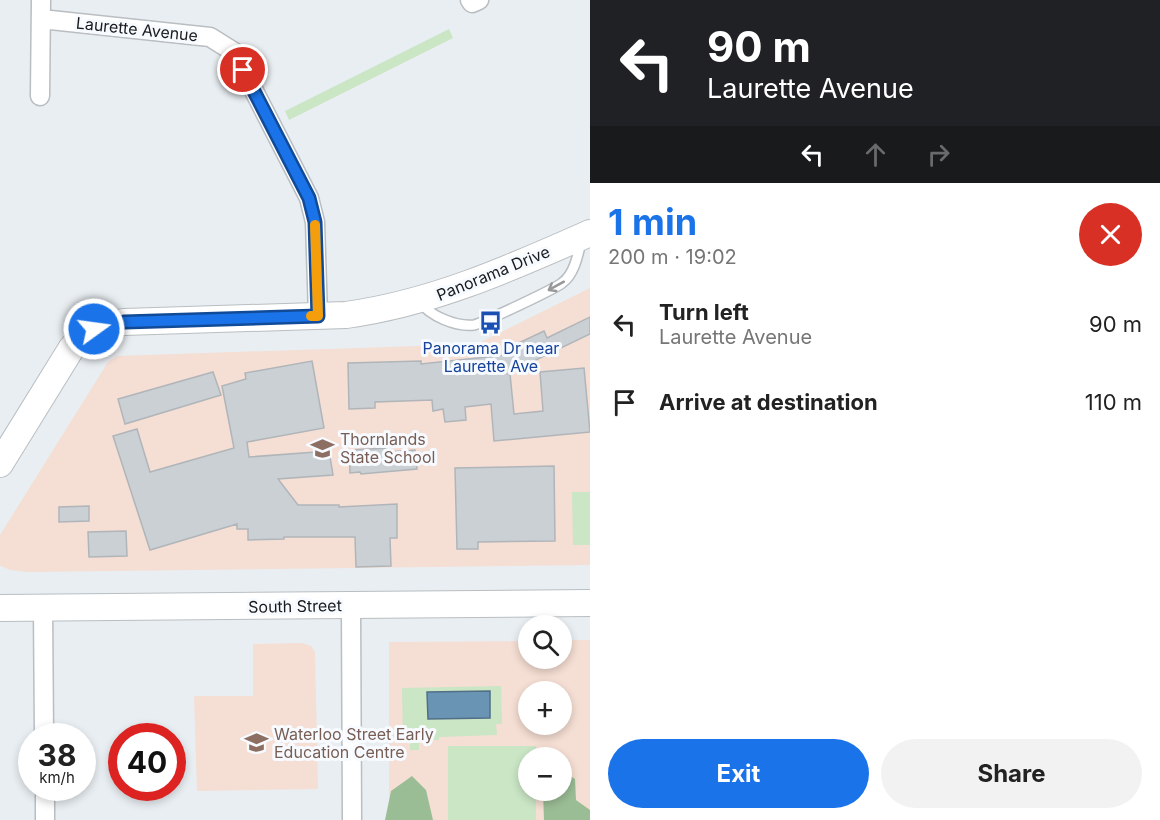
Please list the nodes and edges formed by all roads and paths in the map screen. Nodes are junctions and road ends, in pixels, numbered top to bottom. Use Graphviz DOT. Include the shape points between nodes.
graph roads {
  1 [pos="41,0"];
  2 [pos="41,19"];
  3 [pos="39,96"];
  4 [pos="586,235"];
  5 [pos="418,300"];
  6 [pos="318,316"];
  7 [pos="0,464"];
  8 [pos="590,603"];
  9 [pos="351,606"];
  10 [pos="0,608"];
  11 [pos="43,609"];
  12 [pos="44,723"];
  13 [pos="45,801"];
  14 [pos="45,820"];
  15 [pos="352,820"];
  1 -- 2 [label="street"];
  2 -- 3 [label="street"];
  2 -- 6 [label="street, Laurette Avenue" via="210,37 234,52 309,198 315,222"];
  4 -- 5 [label="street, Panorama Drive" via="482,280"];
  4 -- 5 [label="lane, one-way" via="564,283 475,325 452,322 425,309"];
  5 -- 6 [label="street, Panorama Drive" via="374,311"];
  6 -- 7 [label="street, Panorama Drive" via="124,322 94,329 79,338 71,349"];
  8 -- 9 [label="street, South Street"];
  9 -- 11 [label="street, South Street"];
  9 -- 15 [label="street"];
  10 -- 11 [label="street, South Street"];
  11 -- 12 [label="street"];
  13 -- 14 [label="street"];
}
